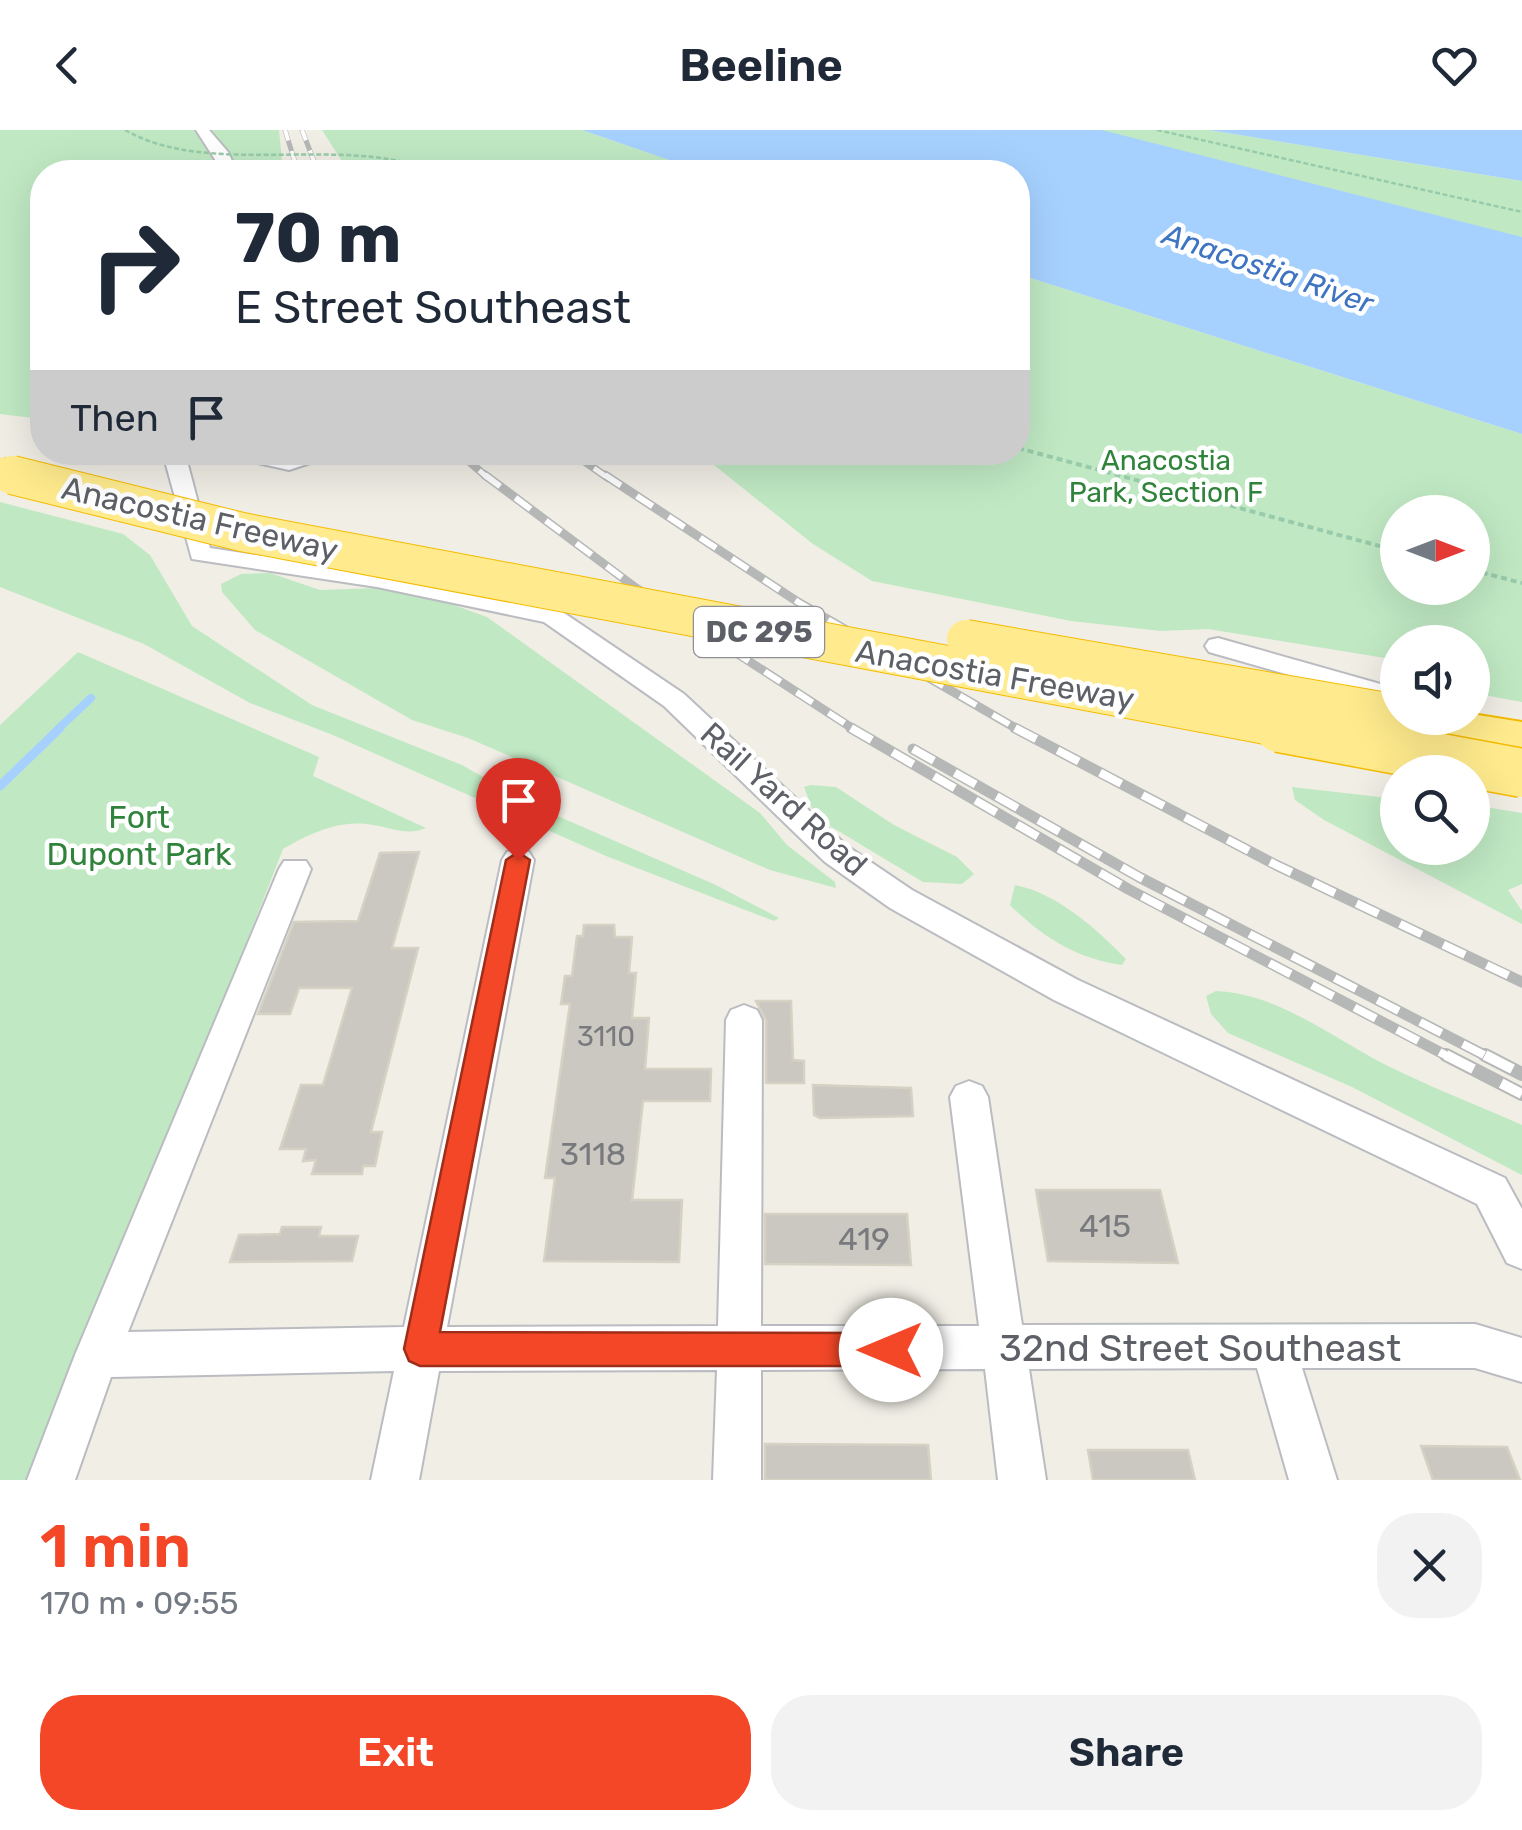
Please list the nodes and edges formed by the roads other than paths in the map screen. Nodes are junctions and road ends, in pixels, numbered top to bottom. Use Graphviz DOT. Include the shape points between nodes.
graph roads {
  1 [pos="202,130"];
  2 [pos="225,160"];
  3 [pos="0,446"];
  4 [pos="30,454"];
  5 [pos="74,465"];
  6 [pos="177,465"];
  7 [pos="0,472"];
  8 [pos="1218,646"];
  9 [pos="1380,693"];
  10 [pos="1380,711"];
  11 [pos="1490,723"];
  12 [pos="1490,728"];
  13 [pos="1522,733"];
  14 [pos="1522,773"];
  15 [pos="518,860"];
  16 [pos="295,869"];
  17 [pos="744,1020"];
  18 [pos="969,1096"];
  19 [pos="1522,1249"];
  20 [pos="1273,1347"];
  21 [pos="420,1349"];
  22 [pos="739,1350"];
  23 [pos="1004,1350"];
  24 [pos="97,1355"];
  25 [pos="1522,1360"];
  26 [pos="51,1480"];
  27 [pos="394,1480"];
  28 [pos="737,1480"];
  29 [pos="1022,1480"];
  30 [pos="1313,1480"];
  1 -- 2 [label="street"];
  3 -- 4 [label="highway, Anacostia Freeway / DC 295, bridge"];
  5 -- 10 [label="highway, Anacostia Freeway / DC 295, bridge" via="402,537"];
  6 -- 19 [label="street, Rail Yard Road" via="200,554 377,580 552,616 674,700 836,854 900,898 1066,990 1491,1192"];
  7 -- 14 [label="highway, Anacostia Freeway / DC 295, bridge" via="242,532 519,587"];
  8 -- 9 [label="street"];
  11 -- 13 [label="street"];
  12 -- 13 [label="highway"];
  15 -- 21 [label="street"];
  16 -- 24 [label="street"];
  17 -- 22 [label="street"];
  18 -- 23 [label="street"];
  20 -- 23 [label="street, 32nd Street Southeast"];
  20 -- 25 [label="street, 32nd Street Southeast" via="1474,1346"];
  20 -- 30 [label="street"];
  21 -- 22 [label="street, 32nd Street Southeast"];
  21 -- 24 [label="street, 32nd Street Southeast"];
  21 -- 27 [label="street"];
  22 -- 23 [label="street, 32nd Street Southeast"];
  22 -- 28 [label="street"];
  23 -- 29 [label="street"];
  24 -- 26 [label="street"];
}
